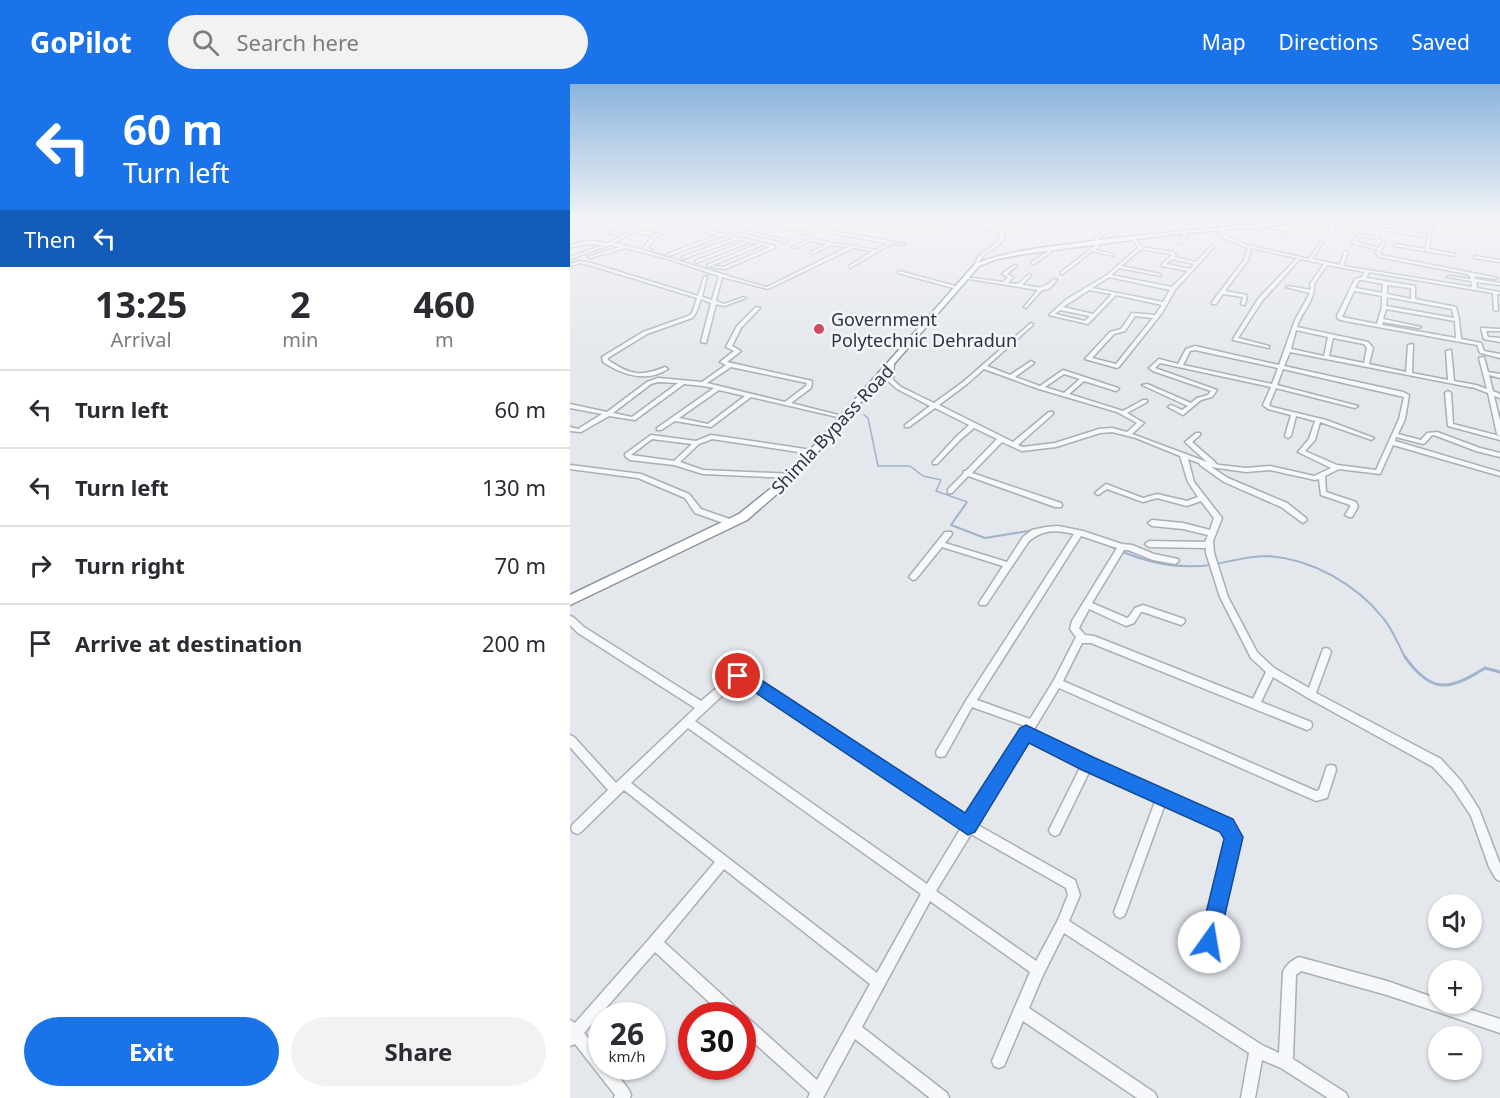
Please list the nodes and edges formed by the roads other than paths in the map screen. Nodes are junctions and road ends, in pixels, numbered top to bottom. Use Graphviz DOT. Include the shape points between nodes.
graph roads {
  1 [pos="597,267"];
  2 [pos="697,267"];
  3 [pos="810,267"];
  4 [pos="975,267"];
  5 [pos="1013,267"];
  6 [pos="1069,267"];
  7 [pos="1118,267"];
  8 [pos="1120,267"];
  9 [pos="1161,267"];
  10 [pos="1176,267"];
  11 [pos="1192,267"];
  12 [pos="1241,267"];
  13 [pos="1290,267"];
  14 [pos="1324,267"];
  15 [pos="1343,267"];
  16 [pos="1393,267"];
  17 [pos="1418,267"];
  18 [pos="1441,267"];
  19 [pos="1138,270"];
  20 [pos="1190,270"];
  21 [pos="1453,270"];
  22 [pos="1366,271"];
  23 [pos="899,272"];
  24 [pos="1062,273"];
  25 [pos="1154,274"];
  26 [pos="1393,274"];
  27 [pos="1470,274"];
  28 [pos="1029,275"];
  29 [pos="1160,275"];
  30 [pos="1108,276"];
  31 [pos="706,277"];
  32 [pos="720,278"];
  33 [pos="965,278"];
  34 [pos="1496,278"];
  35 [pos="1364,279"];
  36 [pos="1418,279"];
  37 [pos="1055,280"];
  38 [pos="1128,280"];
  39 [pos="1473,280"];
  40 [pos="1005,283"];
  41 [pos="1385,283"];
  42 [pos="1500,284"];
  43 [pos="1020,285"];
  44 [pos="1288,287"];
  45 [pos="957,288"];
  46 [pos="1088,288"];
  47 [pos="1041,289"];
  48 [pos="1173,289"];
  49 [pos="1352,289"];
  50 [pos="1475,289"];
  51 [pos="1222,292"];
  52 [pos="1312,292"];
  53 [pos="1497,292"];
  54 [pos="1384,293"];
  55 [pos="1114,294"];
  56 [pos="1413,297"];
  57 [pos="698,298"];
  58 [pos="744,298"];
  59 [pos="1423,302"];
  60 [pos="714,303"];
  61 [pos="1214,303"];
  62 [pos="1164,304"];
  63 [pos="1243,304"];
  64 [pos="1026,307"];
  65 [pos="1384,307"];
  66 [pos="758,308"];
  67 [pos="1059,308"];
  68 [pos="1496,310"];
  69 [pos="1421,314"];
  70 [pos="1093,315"];
  71 [pos="1156,317"];
  72 [pos="1457,320"];
  73 [pos="1380,323"];
  74 [pos="1031,324"];
  75 [pos="1128,324"];
  76 [pos="1294,328"];
  77 [pos="1147,329"];
  78 [pos="1418,330"];
  79 [pos="1500,330"];
  80 [pos="1331,335"];
  81 [pos="1458,340"];
  82 [pos="1500,340"];
  83 [pos="704,342"];
  84 [pos="1411,345"];
  85 [pos="1268,347"];
  86 [pos="1288,350"];
  87 [pos="1449,351"];
  88 [pos="1500,356"];
  89 [pos="1326,358"];
  90 [pos="1482,358"];
  91 [pos="1030,363"];
  92 [pos="730,365"];
  93 [pos="892,365"];
  94 [pos="1180,365"];
  95 [pos="1366,365"];
  96 [pos="984,367"];
  97 [pos="1281,368"];
  98 [pos="665,369"];
  99 [pos="1203,371"];
  100 [pos="1409,373"];
  101 [pos="1485,373"];
  102 [pos="1500,376"];
  103 [pos="1011,377"];
  104 [pos="1083,379"];
  105 [pos="1196,382"];
  106 [pos="1451,382"];
  107 [pos="682,383"];
  108 [pos="703,384"];
  109 [pos="1145,385"];
  110 [pos="1274,386"];
  111 [pos="718,388"];
  112 [pos="1041,388"];
  113 [pos="1116,389"];
  114 [pos="1489,392"];
  115 [pos="1448,393"];
  116 [pos="750,395"];
  117 [pos="1065,396"];
  118 [pos="1500,396"];
  119 [pos="1145,401"];
  120 [pos="786,404"];
  121 [pos="1191,405"];
  122 [pos="570,406"];
  123 [pos="934,406"];
  124 [pos="1171,406"];
  125 [pos="1355,406"];
  126 [pos="609,413"];
  127 [pos="1051,413"];
  128 [pos="1123,413"];
  129 [pos="1294,414"];
  130 [pos="844,418"];
  131 [pos="1498,418"];
  132 [pos="675,419"];
  133 [pos="1318,420"];
  134 [pos="974,425"];
  135 [pos="907,426"];
  136 [pos="570,429"];
  137 [pos="659,429"];
  138 [pos="579,431"];
  139 [pos="1128,434"];
  140 [pos="1198,434"];
  141 [pos="570,436"];
  142 [pos="1288,436"];
  143 [pos="1498,437"];
  144 [pos="1371,438"];
  145 [pos="1001,439"];
  146 [pos="1393,439"];
  147 [pos="697,443"];
  148 [pos="1014,446"];
  149 [pos="812,452"];
  150 [pos="1183,455"];
  151 [pos="1496,455"];
  152 [pos="1201,462"];
  153 [pos="675,463"];
  154 [pos="935,463"];
  155 [pos="570,467"];
  156 [pos="1218,467"];
  157 [pos="1335,467"];
  158 [pos="966,473"];
  159 [pos="1500,474"];
  160 [pos="1322,476"];
  161 [pos="792,477"];
  162 [pos="950,490"];
  163 [pos="1098,493"];
  164 [pos="1202,498"];
  165 [pos="1058,506"];
  166 [pos="1349,515"];
  167 [pos="1303,520"];
  168 [pos="732,523"];
  169 [pos="1152,523"];
  170 [pos="1212,533"];
  171 [pos="948,534"];
  172 [pos="1078,534"];
  173 [pos="941,544"];
  174 [pos="1149,544"];
  175 [pos="1121,546"];
  176 [pos="1210,552"];
  177 [pos="1175,561"];
  178 [pos="1008,566"];
  179 [pos="913,577"];
  180 [pos="570,600"];
  181 [pos="983,603"];
  182 [pos="1088,605"];
  183 [pos="570,619"];
  184 [pos="1181,621"];
  185 [pos="1082,638"];
  186 [pos="1326,652"];
  187 [pos="1271,671"];
  188 [pos="1057,683"];
  189 [pos="1311,695"];
  190 [pos="970,702"];
  191 [pos="1255,704"];
  192 [pos="702,707"];
  193 [pos="688,722"];
  194 [pos="1307,725"];
  195 [pos="1029,728"];
  196 [pos="570,740"];
  197 [pos="940,752"];
  198 [pos="1088,764"];
  199 [pos="1331,770"];
  200 [pos="620,787"];
  201 [pos="1162,797"];
  202 [pos="968,826"];
  203 [pos="577,828"];
  204 [pos="1055,830"];
  205 [pos="723,861"];
  206 [pos="1500,875"];
  207 [pos="928,893"];
  208 [pos="1120,912"];
  209 [pos="1062,924"];
  210 [pos="655,943"];
  211 [pos="1204,961"];
  212 [pos="1038,970"];
  213 [pos="878,982"];
  214 [pos="720,1002"];
  215 [pos="1021,1011"];
  216 [pos="1500,1026"];
  217 [pos="854,1030"];
  218 [pos="572,1033"];
  219 [pos="756,1036"];
  220 [pos="1257,1050"];
  221 [pos="588,1051"];
  222 [pos="999,1061"];
  223 [pos="1286,1063"];
  224 [pos="612,1080"];
  225 [pos="817,1095"];
  226 [pos="624,1097"];
  227 [pos="942,1098"];
  228 [pos="1150,1098"];
  229 [pos="1248,1098"];
  230 [pos="1341,1098"];
  1 -- 57 [label="street"];
  2 -- 3 [label="street" via="768,288"];
  4 -- 33 [label="highway, Shimla Bypass Road"];
  5 -- 40 [label="street" via="1004,274 1011,277"];
  6 -- 24 [label="street"];
  7 -- 30 [label="street"];
  8 -- 19 [label="street"];
  9 -- 25 [label="street"];
  10 -- 20 [label="street"];
  11 -- 20 [label="street"];
  12 -- 51 [label="street"];
  13 -- 85 [label="street" via="1260,300 1235,339"];
  14 -- 52 [label="street"];
  15 -- 22 [label="street"];
  16 -- 26 [label="street"];
  17 -- 36 [label="street"];
  18 -- 21 [label="street"];
  19 -- 25 [label="street"];
  19 -- 38 [label="street"];
  20 -- 48 [label="street"];
  21 -- 27 [label="street"];
  21 -- 39 [label="street" via="1452,277"];
  22 -- 26 [label="street"];
  22 -- 35 [label="street"];
  23 -- 45 [label="street"];
  25 -- 29 [label="street"];
  26 -- 36 [label="street"];
  27 -- 34 [label="street"];
  27 -- 39 [label="street"];
  28 -- 43 [label="street"];
  30 -- 38 [label="street"];
  30 -- 46 [label="street"];
  31 -- 57 [label="street"];
  32 -- 60 [label="street"];
  33 -- 40 [label="street"];
  33 -- 45 [label="highway, Shimla Bypass Road"];
  35 -- 41 [label="street"];
  35 -- 49 [label="street" via="1357,279"];
  36 -- 50 [label="street"];
  37 -- 47 [label="street"];
  38 -- 48 [label="street"];
  39 -- 42 [label="street"];
  39 -- 50 [label="street"];
  40 -- 43 [label="street"];
  41 -- 54 [label="street"];
  41 -- 56 [label="street" via="1413,287"];
  43 -- 47 [label="street"];
  44 -- 52 [label="street"];
  45 -- 93 [label="highway, Shimla Bypass Road"];
  46 -- 55 [label="street"];
  46 -- 67 [label="street"];
  47 -- 64 [label="street"];
  48 -- 62 [label="street"];
  49 -- 54 [label="street"];
  49 -- 73 [label="street" via="1339,317"];
  50 -- 53 [label="street"];
  51 -- 61 [label="street"];
  51 -- 63 [label="street" via="1245,296"];
  52 -- 76 [label="street"];
  53 -- 68 [label="street"];
  54 -- 56 [label="street"];
  54 -- 65 [label="street"];
  55 -- 62 [label="street"];
  55 -- 70 [label="street"];
  56 -- 59 [label="street"];
  57 -- 60 [label="street"];
  57 -- 98 [label="street" via="690,317 645,333 605,357 605,361 636,376 649,376"];
  58 -- 60 [label="street" via="728,305"];
  59 -- 69 [label="street"];
  59 -- 72 [label="street" via="1454,308"];
  60 -- 83 [label="street"];
  62 -- 71 [label="street"];
  65 -- 69 [label="street"];
  65 -- 73 [label="street"];
  66 -- 92 [label="street" via="735,333 729,347 738,351 723,362"];
  67 -- 70 [label="street"];
  67 -- 70 [label="street" via="1051,316 1083,323"];
  69 -- 72 [label="street"];
  69 -- 78 [label="street"];
  71 -- 75 [label="street" via="1136,313"];
  71 -- 77 [label="street"];
  72 -- 81 [label="street"];
  73 -- 78 [label="street"];
  74 -- 96 [label="street"];
  75 -- 77 [label="street"];
  75 -- 77 [label="street" via="1112,333 1088,359 1117,366"];
  76 -- 80 [label="street"];
  76 -- 86 [label="street"];
  78 -- 81 [label="street"];
  79 -- 82 [label="street" via="1483,329 1486,338"];
  80 -- 89 [label="street"];
  80 -- 95 [label="street" via="1369,344"];
  81 -- 88 [label="street" via="1479,344 1482,352"];
  84 -- 100 [label="street"];
  86 -- 89 [label="street"];
  86 -- 97 [label="street"];
  87 -- 106 [label="street"];
  89 -- 95 [label="street"];
  90 -- 101 [label="street"];
  91 -- 103 [label="street"];
  92 -- 108 [label="street"];
  92 -- 120 [label="street" via="810,382 809,387"];
  93 -- 123 [label="street" via="893,384"];
  93 -- 130 [label="highway, Shimla Bypass Road"];
  94 -- 97 [label="street" via="1192,348"];
  94 -- 99 [label="street"];
  94 -- 105 [label="street" via="1160,361 1152,368"];
  95 -- 100 [label="street"];
  96 -- 103 [label="street"];
  96 -- 123 [label="street"];
  97 -- 110 [label="street"];
  97 -- 146 [label="street" via="1405,394 1404,413"];
  99 -- 105 [label="street"];
  99 -- 110 [label="street"];
  100 -- 106 [label="street"];
  101 -- 102 [label="street"];
  101 -- 114 [label="street"];
  103 -- 112 [label="street"];
  104 -- 112 [label="street" via="1062,372"];
  104 -- 113 [label="street"];
  104 -- 117 [label="street"];
  105 -- 121 [label="street" via="1213,388 1214,392"];
  106 -- 114 [label="street"];
  107 -- 108 [label="street"];
  107 -- 126 [label="street" via="653,381"];
  107 -- 126 [label="street" via="634,418"];
  108 -- 111 [label="street"];
  109 -- 121 [label="street"];
  110 -- 125 [label="street"];
  110 -- 129 [label="street" via="1266,406"];
  111 -- 116 [label="street"];
  111 -- 132 [label="street"];
  112 -- 117 [label="street"];
  114 -- 118 [label="street"];
  114 -- 131 [label="street"];
  115 -- 143 [label="street" via="1450,425"];
  116 -- 120 [label="street"];
  116 -- 132 [label="street" via="709,426"];
  117 -- 128 [label="street"];
  119 -- 128 [label="street"];
  120 -- 130 [label="street"];
  121 -- 124 [label="street" via="1182,413"];
  122 -- 126 [label="street"];
  123 -- 134 [label="street"];
  123 -- 135 [label="street"];
  126 -- 138 [label="street"];
  127 -- 148 [label="street"];
  128 -- 139 [label="street" via="1141,423"];
  129 -- 133 [label="street"];
  129 -- 142 [label="street"];
  130 -- 149 [label="highway, Shimla Bypass Road"];
  131 -- 143 [label="street"];
  132 -- 137 [label="street"];
  133 -- 144 [label="street"];
  133 -- 157 [label="street" via="1312,440 1301,452"];
  134 -- 145 [label="street"];
  134 -- 154 [label="street" via="959,435 957,442"];
  136 -- 138 [label="street"];
  138 -- 141 [label="street"];
  139 -- 148 [label="street" via="1099,430 1035,449"];
  139 -- 150 [label="street"];
  140 -- 156 [label="street" via="1189,443"];
  143 -- 151 [label="street"];
  145 -- 148 [label="street"];
  145 -- 158 [label="street"];
  146 -- 151 [label="street" via="1423,442 1429,434 1436,433"];
  146 -- 157 [label="street" via="1378,472"];
  146 -- 159 [label="street"];
  147 -- 149 [label="street" via="711,437"];
  147 -- 153 [label="street"];
  147 -- 153 [label="street" via="651,437 627,455"];
  149 -- 161 [label="highway, Shimla Bypass Road"];
  150 -- 152 [label="street"];
  150 -- 164 [label="street" via="1188,478"];
  152 -- 156 [label="street"];
  152 -- 167 [label="street" via="1226,480 1284,505"];
  153 -- 161 [label="street" via="704,472"];
  155 -- 168 [label="street" via="639,476 687,496 698,511"];
  156 -- 160 [label="street" via="1270,468"];
  157 -- 160 [label="street"];
  158 -- 162 [label="street"];
  158 -- 165 [label="street"];
  160 -- 166 [label="street" via="1323,494 1353,504"];
  161 -- 168 [label="highway, Shimla Bypass Road"];
  163 -- 164 [label="street" via="1106,486 1141,500 1157,496 1187,504"];
  164 -- 170 [label="street" via="1218,518"];
  168 -- 180 [label="highway, Shimla Bypass Road"];
  169 -- 170 [label="street"];
  170 -- 176 [label="street"];
  171 -- 173 [label="street"];
  172 -- 175 [label="street"];
  172 -- 178 [label="street" via="1055,528 1034,531"];
  172 -- 190 [label="street"];
  173 -- 178 [label="street"];
  173 -- 179 [label="street"];
  174 -- 176 [label="street"];
  175 -- 177 [label="street"];
  175 -- 182 [label="street"];
  176 -- 187 [label="street" via="1224,597 1245,642"];
  178 -- 181 [label="street"];
  182 -- 184 [label="street" via="1126,622 1143,608"];
  182 -- 185 [label="street" via="1074,626"];
  183 -- 192 [label="street" via="581,630"];
  185 -- 188 [label="street"];
  185 -- 191 [label="street"];
  186 -- 189 [label="street"];
  187 -- 189 [label="street"];
  187 -- 191 [label="street"];
  188 -- 195 [label="street"];
  188 -- 199 [label="street" via="1316,796 1323,794"];
  189 -- 206 [label="street" via="1437,763 1475,813"];
  190 -- 195 [label="street"];
  190 -- 197 [label="street"];
  191 -- 194 [label="street"];
  192 -- 193 [label="street"];
  192 -- 202 [label="street" via="735,678 744,677"];
  193 -- 200 [label="street"];
  193 -- 207 [label="street"];
  195 -- 198 [label="street"];
  195 -- 202 [label="street"];
  196 -- 200 [label="street"];
  198 -- 201 [label="street"];
  198 -- 204 [label="street"];
  200 -- 203 [label="street"];
  200 -- 205 [label="street"];
  201 -- 208 [label="street"];
  201 -- 211 [label="street" via="1226,825 1234,837"];
  202 -- 207 [label="street"];
  202 -- 209 [label="street" via="1071,884 1074,895"];
  205 -- 210 [label="street"];
  205 -- 213 [label="street"];
  207 -- 212 [label="street"];
  207 -- 213 [label="street"];
  209 -- 212 [label="street"];
  209 -- 220 [label="street"];
  210 -- 214 [label="street"];
  210 -- 218 [label="street"];
  212 -- 215 [label="street"];
  213 -- 217 [label="street"];
  215 -- 222 [label="street"];
  215 -- 228 [label="street"];
  216 -- 223 [label="street" via="1387,988 1299,964 1290,972 1288,986"];
  217 -- 225 [label="street"];
  217 -- 227 [label="street"];
  218 -- 221 [label="street"];
  219 -- 225 [label="street"];
  220 -- 223 [label="street"];
  220 -- 229 [label="street"];
  223 -- 230 [label="street"];
  224 -- 226 [label="street"];
}
